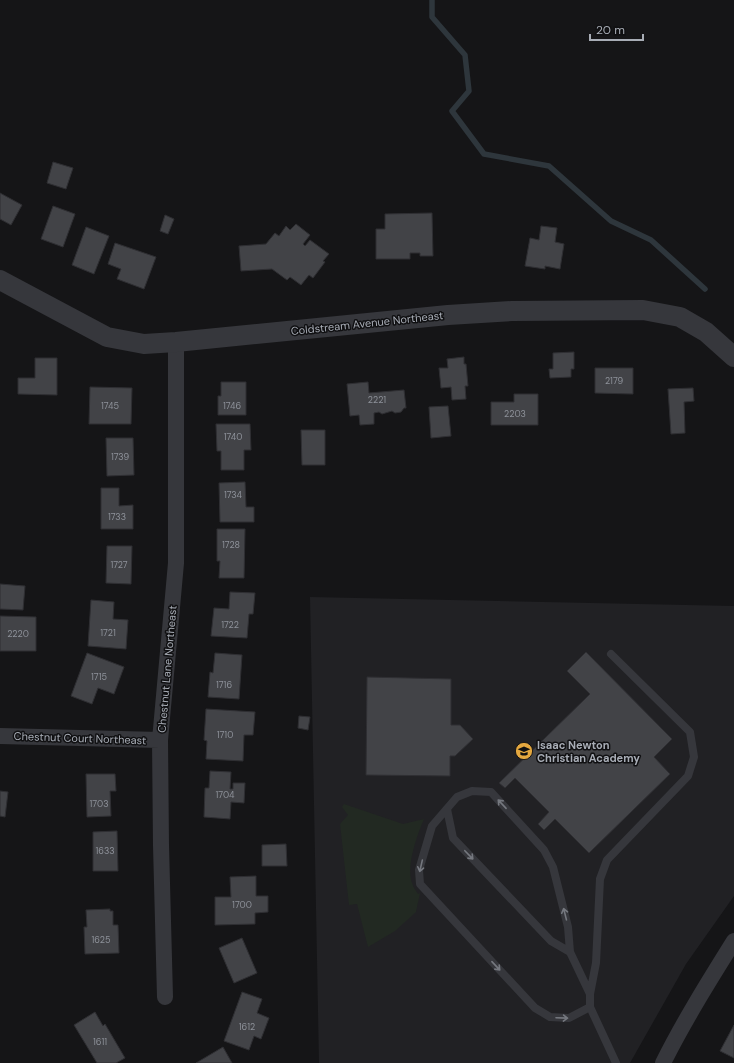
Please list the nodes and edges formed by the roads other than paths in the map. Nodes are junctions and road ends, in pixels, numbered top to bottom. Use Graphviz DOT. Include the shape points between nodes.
graph roads {
  1 [pos="0,280"];
  2 [pos="176,342"];
  3 [pos="734,357"];
  4 [pos="611,654"];
  5 [pos="0,736"];
  6 [pos="160,740"];
  7 [pos="447,809"];
  8 [pos="734,941"];
  9 [pos="570,952"];
  10 [pos="590,994"];
  11 [pos="165,997"];
  12 [pos="590,1007"];
  13 [pos="616,1063"];
  14 [pos="663,1063"];
  1 -- 2 [label="street, Coldstream Avenue Northeast" via="107,337 144,344"];
  2 -- 3 [label="street, Coldstream Avenue Northeast" via="512,311 643,310 680,317 706,332"];
  2 -- 6 [label="street, Chestnut Lane Northeast" via="176,563"];
  4 -- 10 [label="lane" via="690,732 694,757 688,776 607,860 600,879 596,963"];
  5 -- 6 [label="street, Chestnut Court Northeast"];
  6 -- 11 [label="street, Chestnut Lane Northeast"];
  7 -- 9 [label="lane, one-way" via="453,838 551,941"];
  9 -- 7 [label="lane, one-way" via="568,927 553,867 544,850 491,792 472,791 456,797"];
  7 -- 12 [label="lane, one-way" via="432,826 419,870 420,884 535,1008 550,1017 569,1018"];
  8 -- 14 [label="street"];
  9 -- 10 [label="lane"];
  10 -- 12 [label="lane"];
  12 -- 13 [label="lane"];
}
